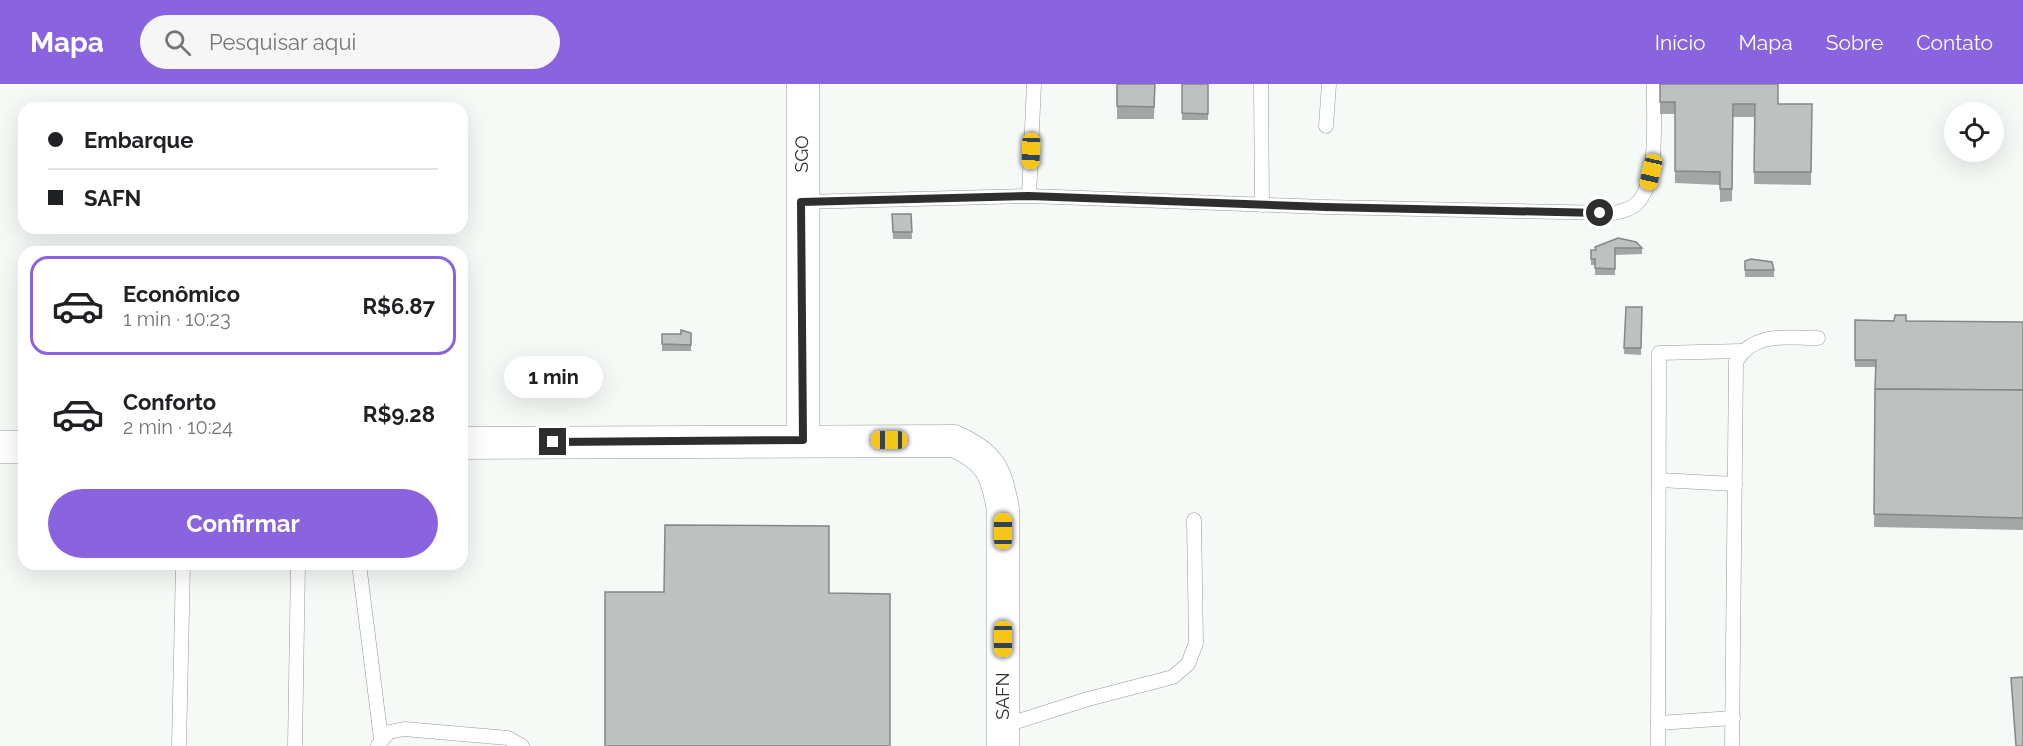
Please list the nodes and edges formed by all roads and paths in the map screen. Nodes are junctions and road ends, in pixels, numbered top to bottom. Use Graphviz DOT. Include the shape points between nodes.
graph roads {
  1 [pos="803,84"];
  2 [pos="1034,84"];
  3 [pos="1261,84"];
  4 [pos="1329,84"];
  5 [pos="1654,84"];
  6 [pos="1326,126"];
  7 [pos="1029,196"];
  8 [pos="801,202"];
  9 [pos="1262,205"];
  10 [pos="1818,338"];
  11 [pos="1742,351"];
  12 [pos="803,440"];
  13 [pos="468,443"];
  14 [pos="0,447"];
  15 [pos="18,447"];
  16 [pos="1659,480"];
  17 [pos="1735,484"];
  18 [pos="1194,520"];
  19 [pos="183,570"];
  20 [pos="298,570"];
  21 [pos="360,570"];
  22 [pos="1733,718"];
  23 [pos="1658,723"];
  24 [pos="1003,736"];
  25 [pos="455,740"];
  26 [pos="379,742"];
  27 [pos="179,746"];
  28 [pos="295,746"];
  29 [pos="522,746"];
  30 [pos="1658,746"];
  31 [pos="1732,746"];
  1 -- 8 [label="street, SGO"];
  2 -- 7 [label="lane"];
  3 -- 9 [label="lane"];
  4 -- 6 [label="lane"];
  5 -- 9 [label="lane" via="1649,181 1640,200 1626,211 1586,214"];
  7 -- 8 [label="lane"];
  7 -- 9 [label="lane"];
  8 -- 12 [label="street, SGO"];
  10 -- 11 [label="lane" via="1753,342"];
  11 -- 16 [label="lane" via="1659,353"];
  11 -- 17 [label="lane" via="1736,362"];
  12 -- 13 [label="street, SAFN"];
  12 -- 24 [label="street, SAFN" via="954,441 986,461 998,479 1003,509"];
  14 -- 15 [label="street"];
  16 -- 17 [label="lane"];
  16 -- 23 [label="lane"];
  17 -- 22 [label="lane"];
  18 -- 24 [label="lane" via="1196,643 1188,664 1173,677 1088,699"];
  19 -- 27 [label="lane"];
  20 -- 28 [label="lane"];
  21 -- 26 [label="lane"];
  22 -- 23 [label="lane"];
  22 -- 31 [label="lane"];
  23 -- 30 [label="lane"];
  25 -- 26 [label="lane" via="404,729 389,732"];
  25 -- 29 [label="lane" via="508,738"];
}
